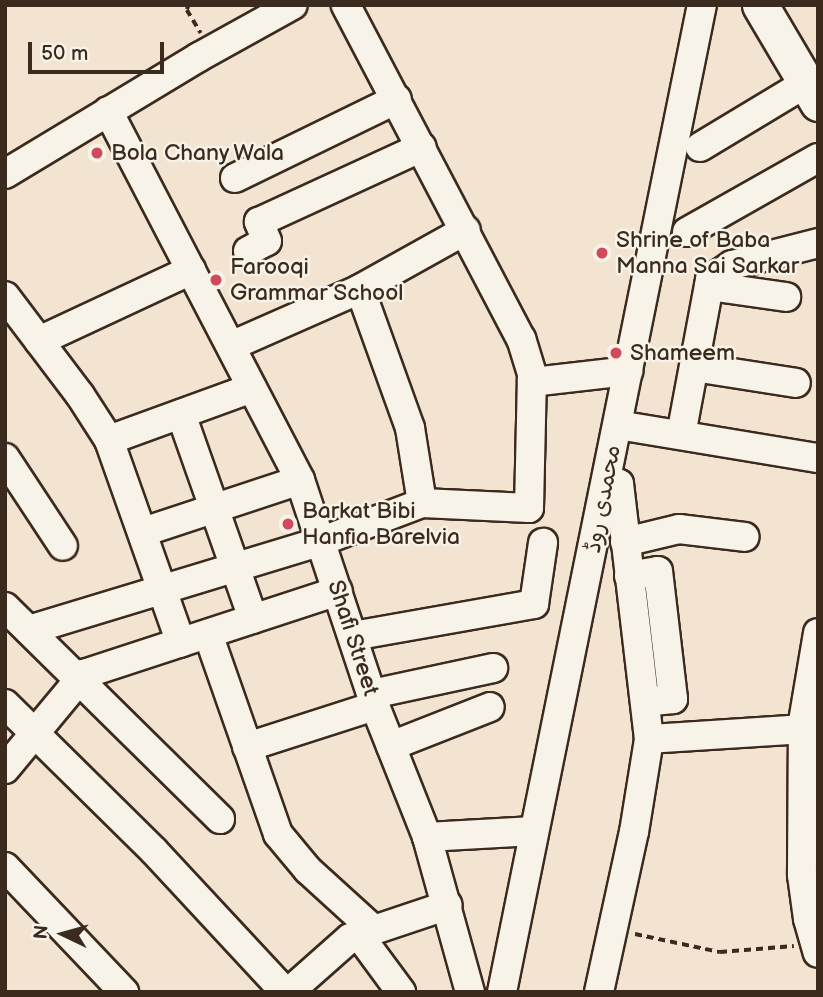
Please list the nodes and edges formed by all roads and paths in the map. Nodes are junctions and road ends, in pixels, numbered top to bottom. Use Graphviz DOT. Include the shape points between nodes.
graph roads {
  1 [pos="189,5"];
  2 [pos="293,5"];
  3 [pos="346,5"];
  4 [pos="702,5"];
  5 [pos="760,5"];
  6 [pos="212,49"];
  7 [pos="812,93"];
  8 [pos="397,99"];
  9 [pos="108,111"];
  10 [pos="700,146"];
  11 [pos="422,147"];
  12 [pos="818,158"];
  13 [pos="5,174"];
  14 [pos="234,178"];
  15 [pos="466,230"];
  16 [pos="687,232"];
  17 [pos="818,243"];
  18 [pos="248,251"];
  19 [pos="191,270"];
  20 [pos="709,286"];
  21 [pos="360,289"];
  22 [pos="5,296"];
  23 [pos="786,297"];
  24 [pos="39,341"];
  25 [pos="231,346"];
  26 [pos="694,367"];
  27 [pos="628,371"];
  28 [pos="532,382"];
  29 [pos="796,383"];
  30 [pos="252,388"];
  31 [pos="181,414"];
  32 [pos="618,425"];
  33 [pos="681,435"];
  34 [pos="110,440"];
  35 [pos="5,458"];
  36 [pos="818,458"];
  37 [pos="300,480"];
  38 [pos="606,481"];
  39 [pos="422,503"];
  40 [pos="212,509"];
  41 [pos="143,532"];
  42 [pos="745,537"];
  43 [pos="322,541"];
  44 [pos="625,542"];
  45 [pos="543,543"];
  46 [pos="64,546"];
  47 [pos="234,568"];
  48 [pos="163,589"];
  49 [pos="338,591"];
  50 [pos="5,607"];
  51 [pos="253,619"];
  52 [pos="29,630"];
  53 [pos="818,633"];
  54 [pos="208,634"];
  55 [pos="353,636"];
  56 [pos="181,643"];
  57 [pos="493,668"];
  58 [pos="79,680"];
  59 [pos="374,700"];
  60 [pos="5,704"];
  61 [pos="490,707"];
  62 [pos="803,729"];
  63 [pos="35,733"];
  64 [pos="649,739"];
  65 [pos="391,746"];
  66 [pos="247,747"];
  67 [pos="5,769"];
  68 [pos="220,819"];
  69 [pos="534,831"];
  70 [pos="428,837"];
  71 [pos="5,867"];
  72 [pos="810,874"];
  73 [pos="448,905"];
  74 [pos="613,929"];
  75 [pos="366,933"];
  76 [pos="816,948"];
  77 [pos="124,992"];
  78 [pos="287,992"];
  79 [pos="401,992"];
  80 [pos="470,992"];
  81 [pos="502,992"];
  82 [pos="599,992"];
  1 -- 6 [label="path" via="187,10"];
  2 -- 6 [label="street"];
  3 -- 8 [label="street"];
  4 -- 27 [label="street, محمدی روڈ"];
  5 -- 7 [label="main road"];
  6 -- 9 [label="street"];
  7 -- 10 [label="street"];
  8 -- 11 [label="street"];
  8 -- 14 [label="street"];
  9 -- 13 [label="street"];
  9 -- 19 [label="street, Shafi Street"];
  11 -- 15 [label="street"];
  11 -- 18 [label="street" via="259,222 267,241"];
  12 -- 16 [label="street"];
  15 -- 21 [label="street"];
  15 -- 28 [label="street" via="521,339"];
  17 -- 20 [label="street" via="732,265 710,280"];
  19 -- 24 [label="street"];
  19 -- 25 [label="street, Shafi Street"];
  20 -- 23 [label="street"];
  20 -- 26 [label="street"];
  21 -- 25 [label="street"];
  21 -- 39 [label="street" via="410,428"];
  22 -- 24 [label="street"];
  24 -- 34 [label="street"];
  25 -- 30 [label="street, Shafi Street"];
  26 -- 29 [label="street"];
  26 -- 33 [label="street"];
  27 -- 28 [label="street"];
  27 -- 32 [label="street, محمدی روڈ"];
  28 -- 39 [label="street" via="529,508"];
  30 -- 31 [label="street"];
  30 -- 37 [label="street, Shafi Street"];
  31 -- 34 [label="street"];
  31 -- 40 [label="street"];
  32 -- 33 [label="street"];
  32 -- 38 [label="street, محمدی روڈ"];
  33 -- 36 [label="street"];
  34 -- 41 [label="street"];
  35 -- 46 [label="street"];
  37 -- 40 [label="street"];
  37 -- 43 [label="street, Shafi Street"];
  38 -- 44 [label="street" via="619,485"];
  38 -- 69 [label="street, محمدی روڈ"];
  39 -- 43 [label="street"];
  40 -- 41 [label="street"];
  40 -- 47 [label="street"];
  41 -- 48 [label="street"];
  42 -- 44 [label="street" via="680,529"];
  43 -- 47 [label="street"];
  43 -- 49 [label="street, Shafi Street"];
  44 -- 64 [label="street"];
  45 -- 55 [label="street" via="534,604"];
  47 -- 48 [label="street"];
  47 -- 51 [label="street"];
  48 -- 52 [label="street"];
  48 -- 56 [label="street"];
  49 -- 51 [label="street"];
  49 -- 55 [label="street, Shafi Street"];
  50 -- 52 [label="street"];
  51 -- 54 [label="street"];
  52 -- 58 [label="street"];
  53 -- 62 [label="street"];
  54 -- 56 [label="street"];
  54 -- 66 [label="street"];
  55 -- 59 [label="street, Shafi Street"];
  56 -- 58 [label="street" via="84,674"];
  57 -- 59 [label="street"];
  58 -- 63 [label="street"];
  58 -- 68 [label="street"];
  59 -- 65 [label="street, Shafi Street"];
  59 -- 66 [label="street"];
  60 -- 63 [label="street"];
  61 -- 65 [label="street"];
  62 -- 64 [label="street"];
  62 -- 72 [label="street"];
  63 -- 67 [label="street"];
  63 -- 78 [label="street"];
  64 -- 74 [label="street"];
  65 -- 70 [label="street, Shafi Street"];
  66 -- 75 [label="street" via="278,834"];
  69 -- 70 [label="street"];
  69 -- 81 [label="street, محمدی روڈ"];
  70 -- 73 [label="street, Shafi Street"];
  71 -- 77 [label="street"];
  72 -- 76 [label="street" via="808,919"];
  73 -- 75 [label="street"];
  73 -- 80 [label="street, Shafi Street"];
  74 -- 76 [label="path" via="720,952"];
  74 -- 82 [label="street"];
  75 -- 78 [label="street" via="350,938"];
  75 -- 79 [label="street"];
}
